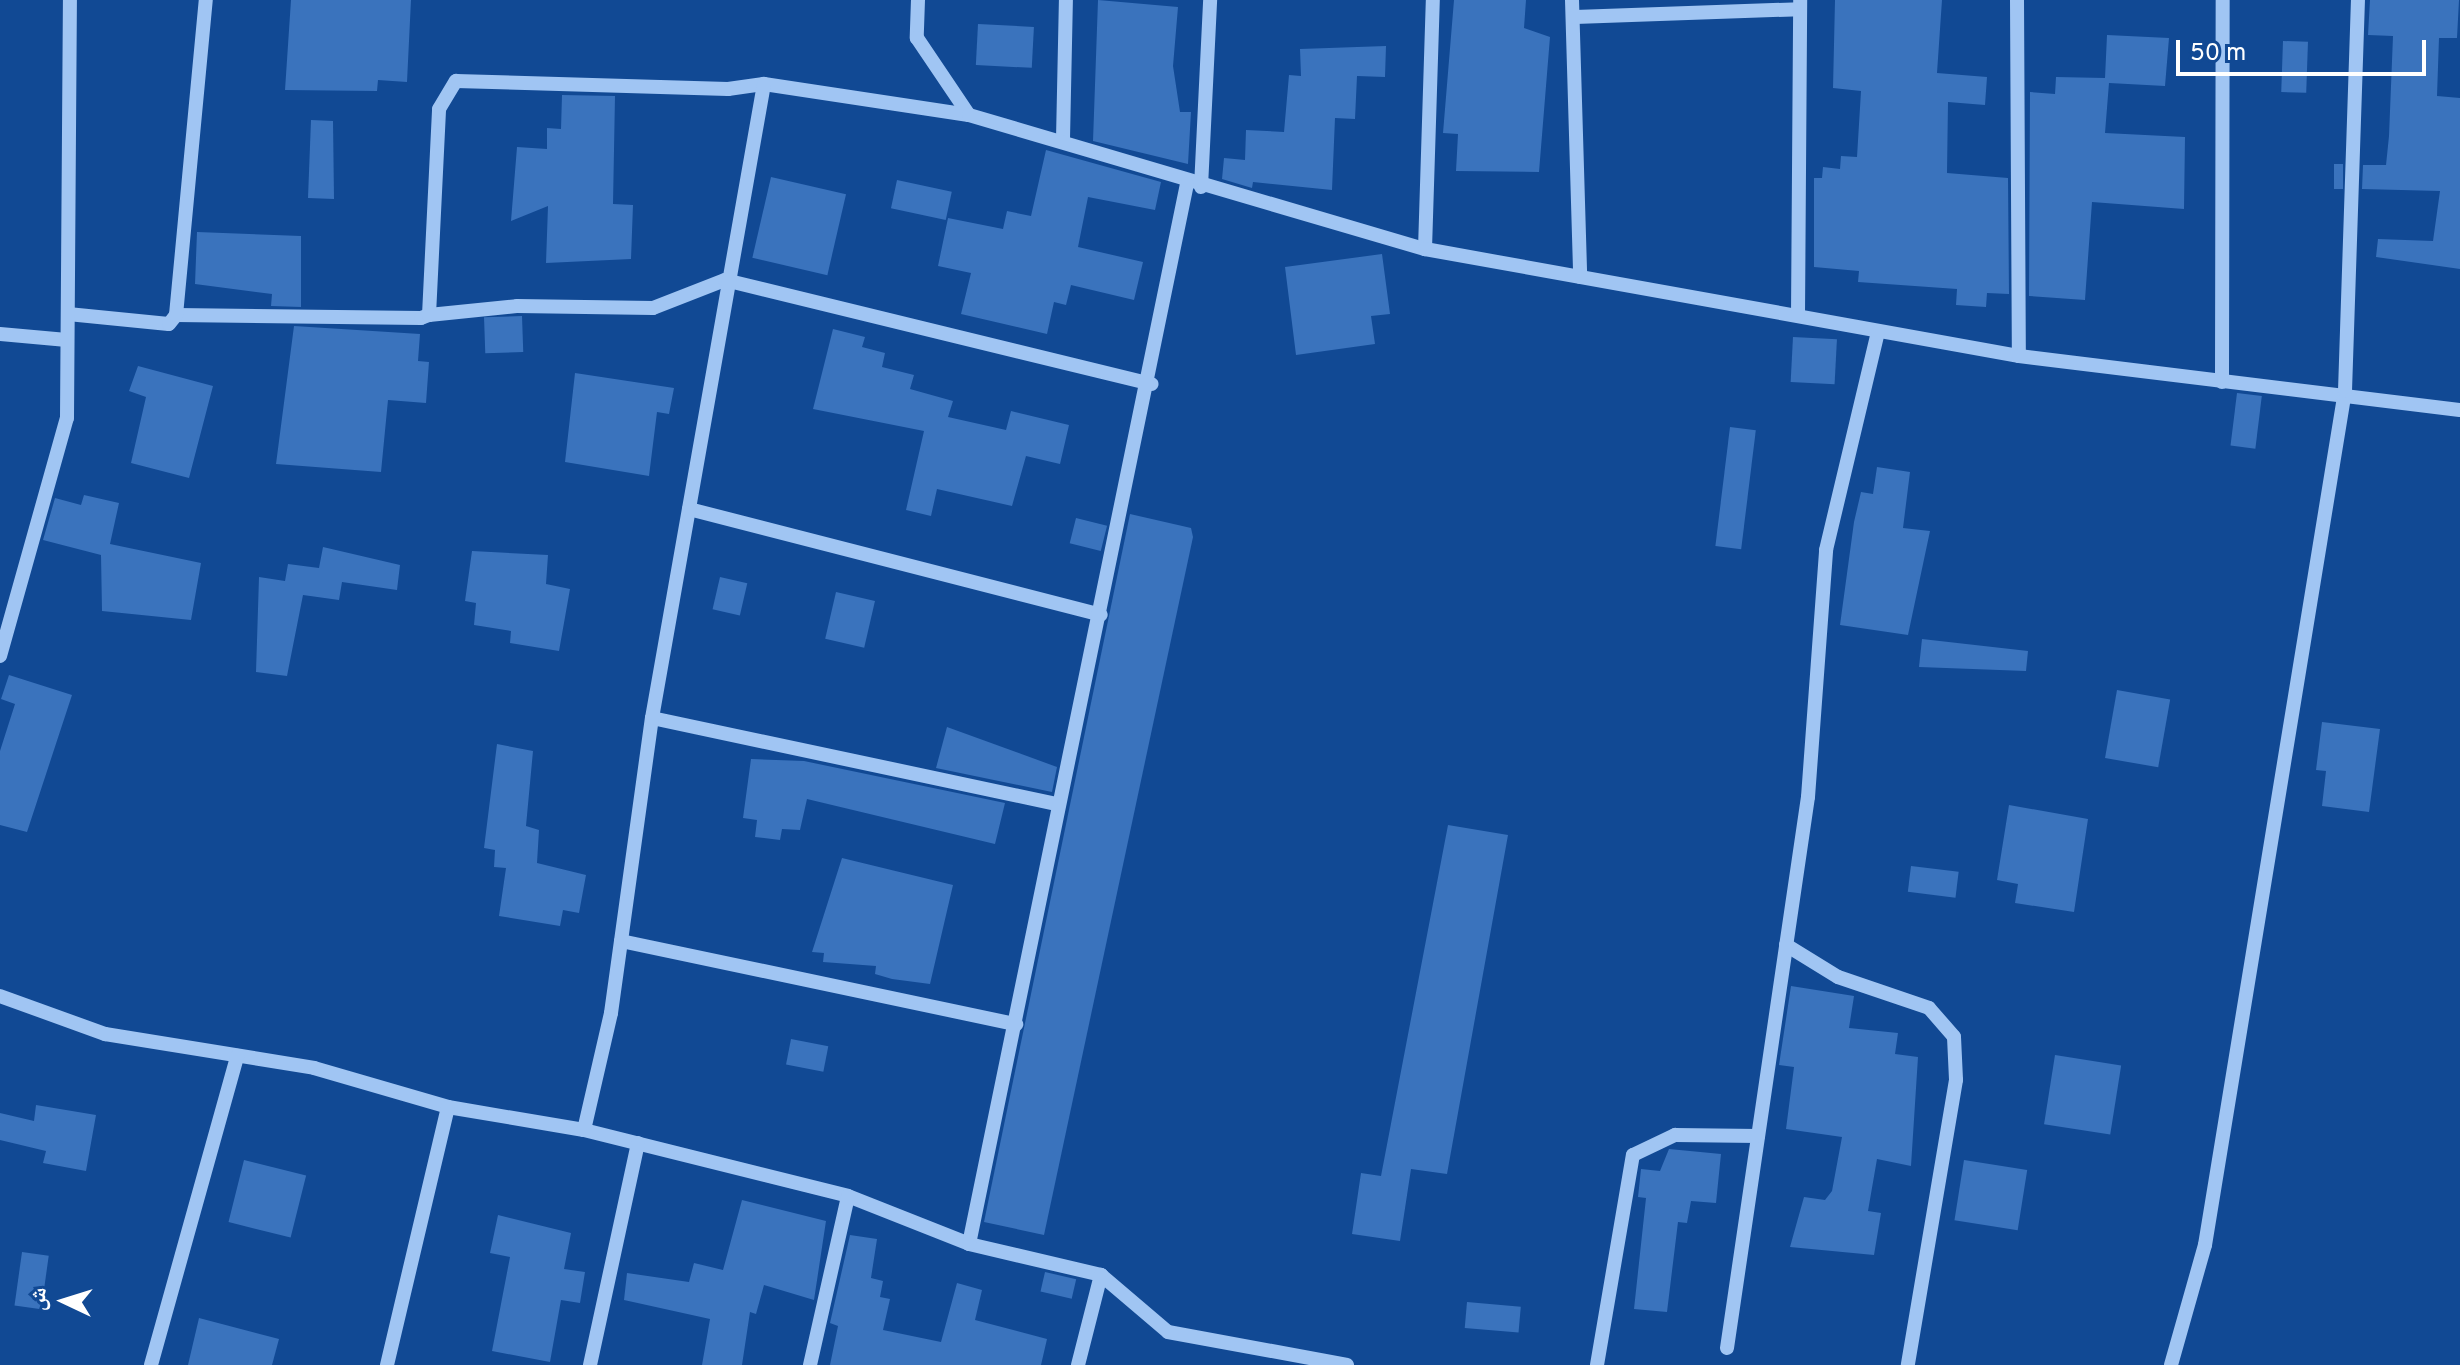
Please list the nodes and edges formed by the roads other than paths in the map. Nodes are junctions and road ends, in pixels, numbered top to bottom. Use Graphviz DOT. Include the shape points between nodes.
graph roads {
  1 [pos="70,0"];
  2 [pos="206,0"];
  3 [pos="918,0"];
  4 [pos="1066,0"];
  5 [pos="1210,0"];
  6 [pos="1433,0"];
  7 [pos="1572,0"];
  8 [pos="2017,0"];
  9 [pos="2223,0"];
  10 [pos="2358,0"];
  11 [pos="1800,5"];
  12 [pos="1575,17"];
  13 [pos="764,84"];
  14 [pos="969,115"];
  15 [pos="1063,139"];
  16 [pos="1194,186"];
  17 [pos="1425,249"];
  18 [pos="1580,277"];
  19 [pos="725,280"];
  20 [pos="68,314"];
  21 [pos="176,315"];
  22 [pos="429,315"];
  23 [pos="1798,315"];
  24 [pos="1878,332"];
  25 [pos="0,334"];
  26 [pos="67,340"];
  27 [pos="2019,356"];
  28 [pos="2222,382"];
  29 [pos="1151,384"];
  30 [pos="2345,391"];
  31 [pos="2460,410"];
  32 [pos="689,509"];
  33 [pos="1101,615"];
  34 [pos="0,656"];
  35 [pos="652,718"];
  36 [pos="1057,804"];
  37 [pos="621,941"];
  38 [pos="1786,945"];
  39 [pos="0,996"];
  40 [pos="1016,1024"];
  41 [pos="237,1056"];
  42 [pos="448,1107"];
  43 [pos="584,1130"];
  44 [pos="1758,1136"];
  45 [pos="638,1143"];
  46 [pos="848,1196"];
  47 [pos="969,1244"];
  48 [pos="1101,1275"];
  49 [pos="1727,1348"];
  50 [pos="151,1365"];
  51 [pos="387,1365"];
  52 [pos="590,1365"];
  53 [pos="810,1365"];
  54 [pos="1078,1365"];
  55 [pos="1339,1365"];
  56 [pos="1597,1365"];
  57 [pos="1908,1365"];
  58 [pos="2171,1365"];
  1 -- 20 [label="street"];
  2 -- 21 [label="street"];
  3 -- 14 [label="street" via="917,38"];
  4 -- 15 [label="street"];
  5 -- 16 [label="street"];
  6 -- 17 [label="street"];
  7 -- 12 [label="street"];
  8 -- 27 [label="street"];
  9 -- 28 [label="street"];
  10 -- 30 [label="street"];
  11 -- 12 [label="street"];
  11 -- 23 [label="street"];
  12 -- 18 [label="street"];
  13 -- 14 [label="street"];
  13 -- 19 [label="street"];
  13 -- 22 [label="street" via="728,89 456,81 439,109"];
  14 -- 15 [label="street"];
  15 -- 16 [label="street"];
  16 -- 17 [label="street"];
  16 -- 29 [label="street"];
  17 -- 18 [label="street"];
  18 -- 23 [label="street"];
  19 -- 22 [label="street" via="653,308 517,306"];
  19 -- 29 [label="street"];
  19 -- 32 [label="street"];
  20 -- 21 [label="street" via="169,324"];
  20 -- 26 [label="street"];
  21 -- 22 [label="street"];
  23 -- 24 [label="street"];
  24 -- 27 [label="street"];
  24 -- 38 [label="street" via="1826,550 1808,797"];
  25 -- 26 [label="street"];
  26 -- 34 [label="street" via="67,418"];
  27 -- 28 [label="street"];
  28 -- 30 [label="street"];
  29 -- 33 [label="street"];
  30 -- 31 [label="street"];
  30 -- 58 [label="street" via="2205,1245"];
  32 -- 33 [label="street"];
  32 -- 35 [label="street"];
  33 -- 36 [label="street"];
  35 -- 36 [label="street"];
  35 -- 37 [label="street"];
  36 -- 40 [label="street"];
  37 -- 40 [label="street"];
  37 -- 43 [label="street"];
  38 -- 44 [label="street"];
  38 -- 57 [label="street" via="1838,977 1929,1008 1954,1037 1956,1080"];
  39 -- 41 [label="street" via="105,1034"];
  40 -- 47 [label="street"];
  41 -- 42 [label="street" via="314,1068"];
  41 -- 50 [label="street"];
  42 -- 43 [label="street"];
  42 -- 51 [label="street"];
  43 -- 45 [label="street"];
  44 -- 49 [label="street"];
  44 -- 56 [label="street" via="1675,1135 1633,1155"];
  45 -- 46 [label="street"];
  45 -- 52 [label="street"];
  46 -- 47 [label="street"];
  46 -- 53 [label="street"];
  47 -- 48 [label="street"];
  48 -- 54 [label="street"];
  48 -- 55 [label="street" via="1168,1332"];
}
